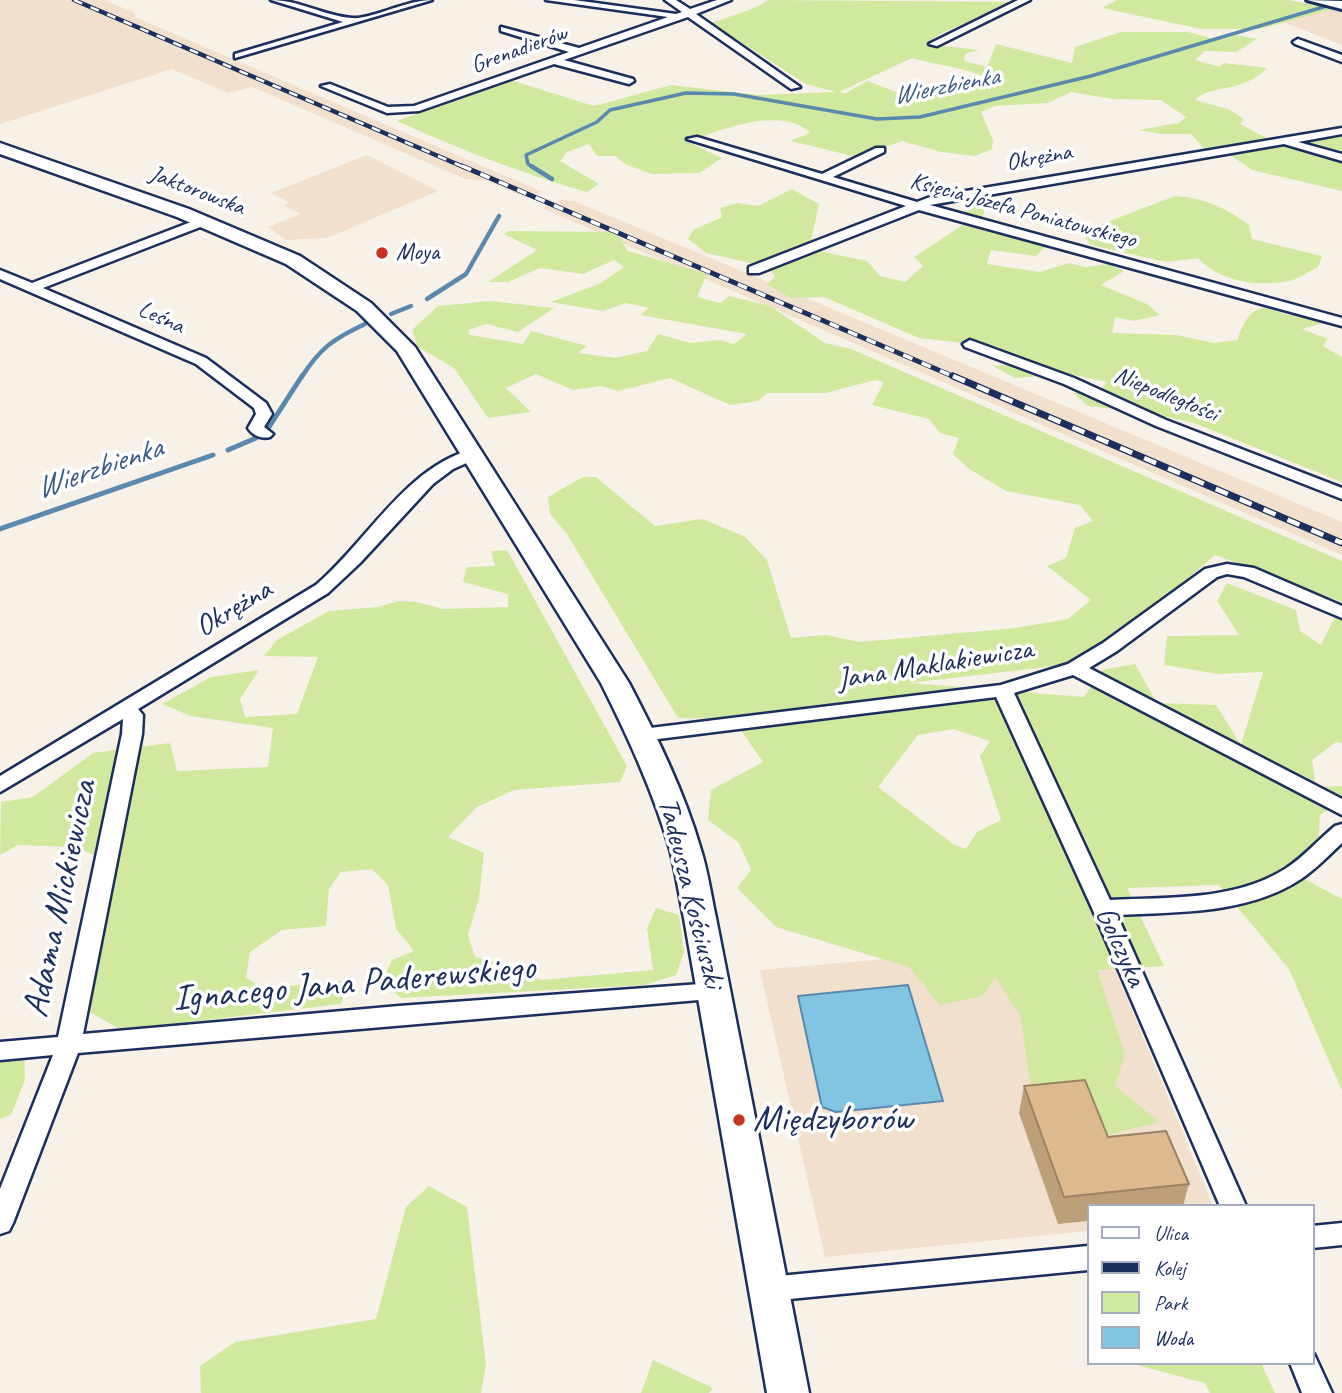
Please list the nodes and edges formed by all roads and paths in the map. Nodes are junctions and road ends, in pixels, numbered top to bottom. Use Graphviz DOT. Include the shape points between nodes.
graph roads {
  1 [pos="276,0"];
  2 [pos="427,0"];
  3 [pos="551,0"];
  4 [pos="668,0"];
  5 [pos="726,0"];
  6 [pos="1025,0"];
  7 [pos="1313,0"];
  8 [pos="1342,5"];
  9 [pos="666,15"];
  10 [pos="684,15"];
  11 [pos="355,22"];
  12 [pos="657,23"];
  13 [pos="504,29"];
  14 [pos="1298,41"];
  15 [pos="934,44"];
  16 [pos="577,51"];
  17 [pos="239,57"];
  18 [pos="1342,59"];
  19 [pos="553,60"];
  20 [pos="629,81"];
  21 [pos="326,86"];
  22 [pos="795,88"];
  23 [pos="1342,131"];
  24 [pos="693,139"];
  25 [pos="1284,141"];
  26 [pos="0,148"];
  27 [pos="880,150"];
  28 [pos="1342,158"];
  29 [pos="824,177"];
  30 [pos="915,205"];
  31 [pos="204,221"];
  32 [pos="754,270"];
  33 [pos="0,274"];
  34 [pos="31,288"];
  35 [pos="364,307"];
  36 [pos="1342,322"];
  37 [pos="970,344"];
  38 [pos="265,434"];
  39 [pos="474,454"];
  40 [pos="1342,494"];
  41 [pos="1342,613"];
  42 [pos="1075,668"];
  43 [pos="1003,691"];
  44 [pos="125,708"];
  45 [pos="642,735"];
  46 [pos="0,785"];
  47 [pos="1342,808"];
  48 [pos="1342,831"];
  49 [pos="1103,908"];
  50 [pos="714,992"];
  51 [pos="68,1046"];
  52 [pos="0,1051"];
  53 [pos="1232,1204"];
  54 [pos="0,1223"];
  55 [pos="1342,1234"];
  56 [pos="1314,1237"];
  57 [pos="1086,1258"];
  58 [pos="769,1289"];
  59 [pos="1305,1365"];
  60 [pos="788,1393"];
  61 [pos="1318,1393"];
  1 -- 11 [label="street"];
  2 -- 11 [label="street"];
  3 -- 9 [label="street"];
  4 -- 9 [label="street"];
  4 -- 10 [label="street"];
  5 -- 10 [label="street, Grenadierów"];
  6 -- 15 [label="street"];
  7 -- 8 [label="street"];
  9 -- 10 [label="street"];
  9 -- 12 [label="street"];
  10 -- 12 [label="street, Grenadierów"];
  10 -- 22 [label="street"];
  11 -- 17 [label="street"];
  12 -- 16 [label="street, Grenadierów"];
  13 -- 16 [label="street"];
  14 -- 18 [label="street"];
  16 -- 19 [label="street, Grenadierów"];
  19 -- 20 [label="street"];
  19 -- 21 [label="street, Grenadierów" via="401,111"];
  23 -- 25 [label="street, Okrężna"];
  24 -- 29 [label="street, Księcia Józefa Poniatowskiego"];
  25 -- 28 [label="street"];
  25 -- 30 [label="street, Okrężna"];
  26 -- 31 [label="main road, Jaktorowska"];
  27 -- 29 [label="street"];
  29 -- 30 [label="street, Księcia Józefa Poniatowskiego"];
  30 -- 32 [label="street, Okrężna"];
  30 -- 36 [label="street, Księcia Józefa Poniatowskiego"];
  31 -- 34 [label="street"];
  31 -- 35 [label="main road, Jaktorowska" via="293,260"];
  33 -- 34 [label="street, Leśna"];
  34 -- 38 [label="street, Leśna" via="201,361 261,406 264,414 256,428"];
  35 -- 39 [label="main road, Tadeusza Kościuszki" via="405,347"];
  37 -- 40 [label="street, Niepodległości"];
  39 -- 44 [label="street, Okrężna" via="431,478 345,572 322,589"];
  39 -- 45 [label="main road, Tadeusza Kościuszki" via="615,683"];
  41 -- 42 [label="street, Jana Maklakiewicza" via="1248,572 1227,569 1211,573"];
  42 -- 43 [label="street, Jana Maklakiewicza"];
  42 -- 47 [label="street"];
  43 -- 45 [label="street, Jana Maklakiewicza"];
  43 -- 49 [label="street, Golczyka"];
  44 -- 46 [label="street, Okrężna"];
  44 -- 51 [label="street, Adama Mickiewicza" via="133,715 132,734"];
  45 -- 50 [label="main road, Tadeusza Kościuszki" via="686,851"];
  48 -- 49 [label="street" via="1292,875 1262,890 1218,899"];
  49 -- 53 [label="street, Golczyka"];
  50 -- 51 [label="street, Ignacego Jana Paderewskiego"];
  50 -- 58 [label="main road, Tadeusza Kościuszki"];
  51 -- 52 [label="street, Ignacego Jana Paderewskiego"];
  51 -- 54 [label="street, Adama Mickiewicza"];
  55 -- 56 [label="street"];
  57 -- 58 [label="street"];
  58 -- 60 [label="main road, Tadeusza Kościuszki"];
  59 -- 61 [label="street"];
}
